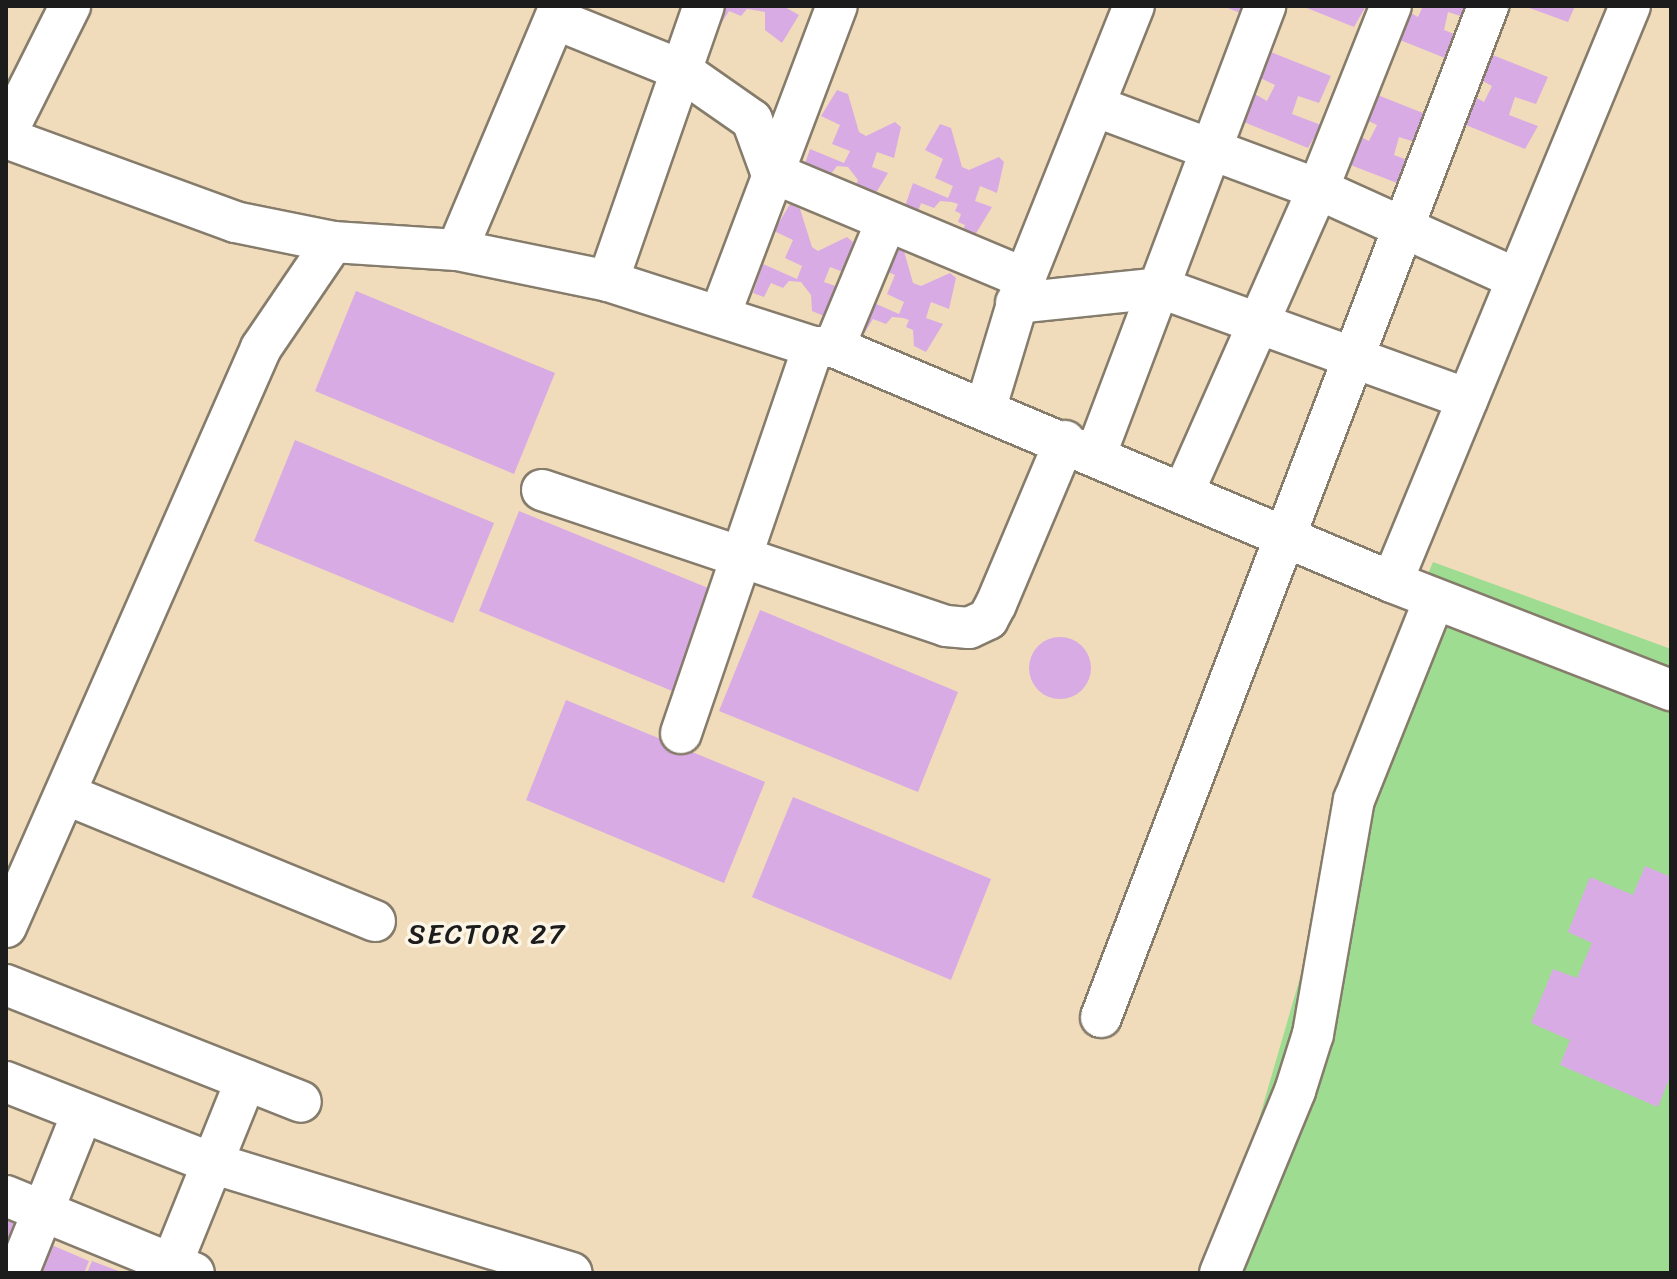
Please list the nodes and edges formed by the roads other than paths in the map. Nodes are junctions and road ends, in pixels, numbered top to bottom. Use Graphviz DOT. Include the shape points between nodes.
graph roads {
  1 [pos="70,6"];
  2 [pos="704,6"];
  3 [pos="837,6"];
  4 [pos="1134,6"];
  5 [pos="1265,6"];
  6 [pos="1391,6"];
  7 [pos="1488,6"];
  8 [pos="1630,6"];
  9 [pos="558,13"];
  10 [pos="679,69"];
  11 [pos="1097,107"];
  12 [pos="6,136"];
  13 [pos="1214,153"];
  14 [pos="771,172"];
  15 [pos="1318,189"];
  16 [pos="886,222"];
  17 [pos="1406,230"];
  18 [pos="333,242"];
  19 [pos="457,250"];
  20 [pos="1517,279"];
  21 [pos="608,281"];
  22 [pos="1161,288"];
  23 [pos="1020,290"];
  24 [pos="720,315"];
  25 [pos="1258,323"];
  26 [pos="823,347"];
  27 [pos="1355,358"];
  28 [pos="1468,399"];
  29 [pos="986,407"];
  30 [pos="1081,448"];
  31 [pos="542,490"];
  32 [pos="1184,491"];
  33 [pos="1284,535"];
  34 [pos="741,556"];
  35 [pos="1392,582"];
  36 [pos="1434,600"];
  37 [pos="1671,690"];
  38 [pos="681,733"];
  39 [pos="65,794"];
  40 [pos="375,921"];
  41 [pos="6,927"];
  42 [pos="6,985"];
  43 [pos="1101,1017"];
  44 [pos="246,1080"];
  45 [pos="6,1082"];
  46 [pos="301,1102"];
  47 [pos="81,1116"];
  48 [pos="212,1163"];
  49 [pos="6,1196"];
  50 [pos="43,1211"];
  51 [pos="178,1270"];
  52 [pos="18,1273"];
  53 [pos="572,1273"];
  54 [pos="1220,1273"];
  1 -- 12 [label="street"];
  2 -- 10 [label="street"];
  3 -- 14 [label="street"];
  4 -- 11 [label="street"];
  5 -- 13 [label="street"];
  6 -- 15 [label="street"];
  7 -- 17 [label="street"];
  8 -- 20 [label="street"];
  9 -- 10 [label="street"];
  9 -- 19 [label="street"];
  10 -- 14 [label="street" via="752,120"];
  10 -- 21 [label="street"];
  11 -- 13 [label="street"];
  11 -- 23 [label="street"];
  12 -- 18 [label="street" via="235,222"];
  13 -- 15 [label="street"];
  13 -- 22 [label="street"];
  14 -- 16 [label="street"];
  14 -- 24 [label="street"];
  15 -- 17 [label="street"];
  15 -- 25 [label="street"];
  16 -- 23 [label="street"];
  16 -- 26 [label="street"];
  17 -- 20 [label="street"];
  17 -- 27 [label="street"];
  18 -- 19 [label="street"];
  18 -- 39 [label="street" via="261,348"];
  19 -- 21 [label="street"];
  20 -- 28 [label="street"];
  21 -- 24 [label="street"];
  22 -- 23 [label="street"];
  22 -- 25 [label="street"];
  22 -- 30 [label="street"];
  23 -- 29 [label="street"];
  24 -- 26 [label="street"];
  25 -- 27 [label="street"];
  25 -- 32 [label="street"];
  26 -- 29 [label="street"];
  26 -- 34 [label="street"];
  27 -- 28 [label="street"];
  27 -- 33 [label="street"];
  28 -- 35 [label="street"];
  29 -- 30 [label="street"];
  30 -- 32 [label="street"];
  30 -- 34 [label="street" via="988,619 969,628 946,626"];
  31 -- 34 [label="street"];
  32 -- 33 [label="street"];
  33 -- 35 [label="street"];
  33 -- 43 [label="street"];
  34 -- 38 [label="street"];
  35 -- 36 [label="street"];
  36 -- 37 [label="street"];
  36 -- 54 [label="street" via="1354,800 1313,1034 1295,1091"];
  39 -- 40 [label="street"];
  39 -- 41 [label="street"];
  42 -- 44 [label="street"];
  44 -- 46 [label="street"];
  44 -- 48 [label="street"];
  45 -- 47 [label="street"];
  47 -- 48 [label="street"];
  47 -- 50 [label="street"];
  48 -- 51 [label="street"];
  48 -- 53 [label="street"];
  49 -- 50 [label="street"];
  50 -- 51 [label="street"];
  50 -- 52 [label="street"];
}
